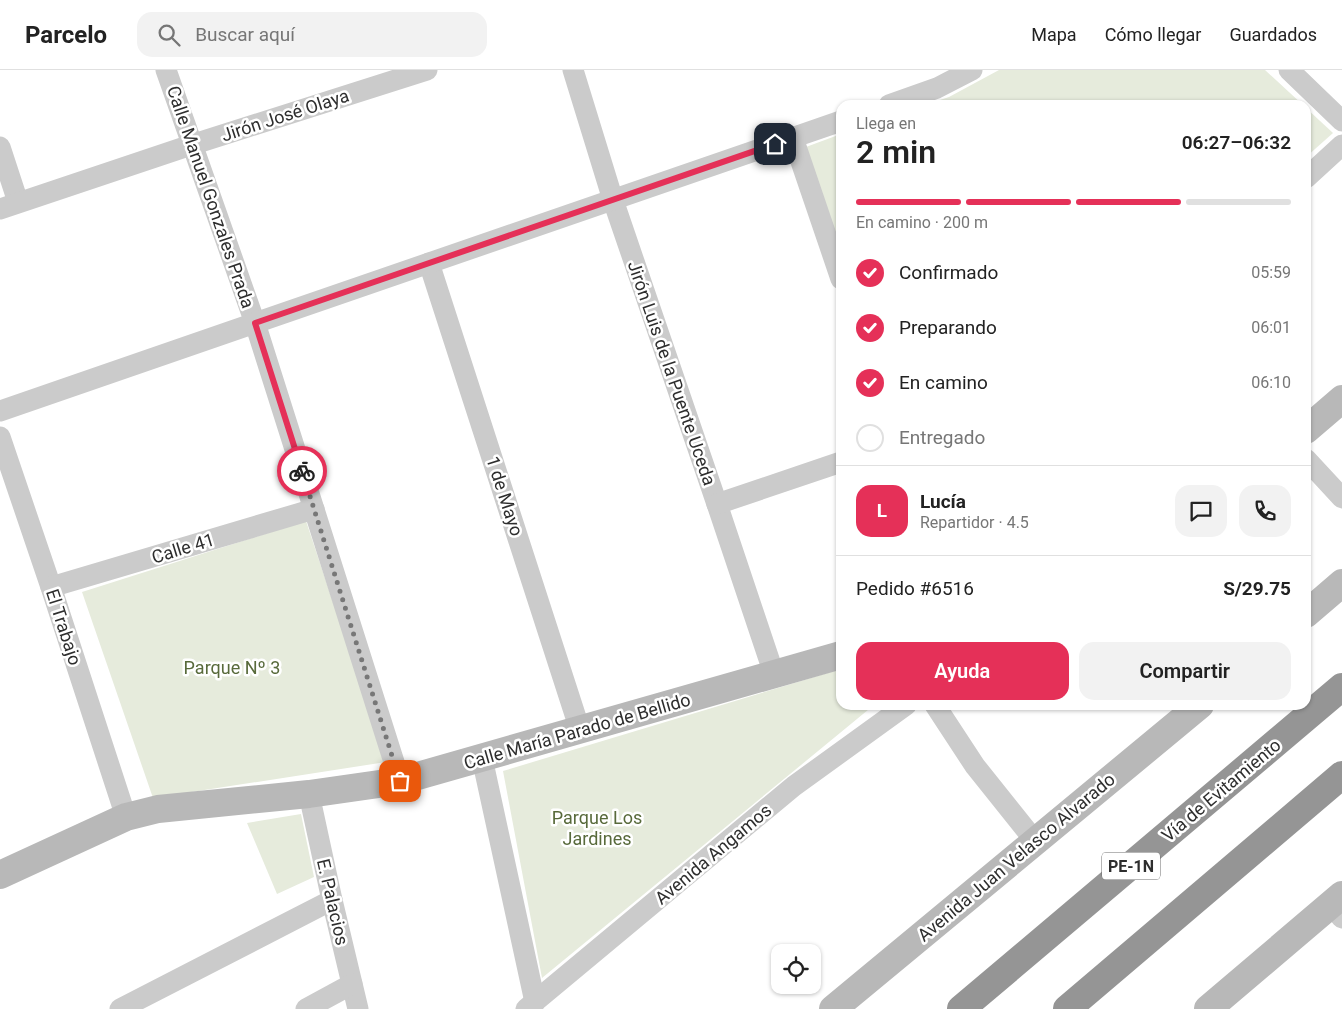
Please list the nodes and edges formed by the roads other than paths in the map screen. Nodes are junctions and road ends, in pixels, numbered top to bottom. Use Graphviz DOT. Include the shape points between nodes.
graph roads {
  1 [pos="166,70"];
  2 [pos="427,70"];
  3 [pos="573,70"];
  4 [pos="972,70"];
  5 [pos="1289,70"];
  6 [pos="365,79"];
  7 [pos="934,79"];
  8 [pos="898,100"];
  9 [pos="1342,120"];
  10 [pos="836,123"];
  11 [pos="793,138"];
  12 [pos="191,145"];
  13 [pos="1342,145"];
  14 [pos="0,147"];
  15 [pos="1311,173"];
  16 [pos="613,200"];
  17 [pos="9,205"];
  18 [pos="429,263"];
  19 [pos="836,264"];
  20 [pos="255,323"];
  21 [pos="1342,399"];
  22 [pos="0,411"];
  23 [pos="1311,426"];
  24 [pos="0,437"];
  25 [pos="836,464"];
  26 [pos="1311,464"];
  27 [pos="1342,498"];
  28 [pos="717,504"];
  29 [pos="314,508"];
  30 [pos="1342,583"];
  31 [pos="51,587"];
  32 [pos="1311,610"];
  33 [pos="836,656"];
  34 [pos="774,674"];
  35 [pos="1342,687"];
  36 [pos="899,710"];
  37 [pos="938,710"];
  38 [pos="1194,710"];
  39 [pos="580,730"];
  40 [pos="482,758"];
  41 [pos="1342,775"];
  42 [pos="400,781"];
  43 [pos="309,794"];
  44 [pos="126,817"];
  45 [pos="1036,841"];
  46 [pos="0,875"];
  47 [pos="332,900"];
  48 [pos="1338,906"];
  49 [pos="352,984"];
  50 [pos="530,1006"];
  51 [pos="120,1009"];
  52 [pos="306,1009"];
  53 [pos="358,1009"];
  54 [pos="833,1009"];
  55 [pos="961,1009"];
  56 [pos="1068,1009"];
  57 [pos="1208,1009"];
  1 -- 12 [label="street, Calle Manuel Gonzales Prada"];
  2 -- 6 [label="street, Jirón José Olaya"];
  3 -- 16 [label="street, Jirón Luis de la Puente Uceda"];
  4 -- 7 [label="street"];
  5 -- 9 [label="street"];
  6 -- 12 [label="street, Jirón José Olaya"];
  7 -- 8 [label="street"];
  10 -- 11 [label="street"];
  11 -- 16 [label="street"];
  11 -- 19 [label="street"];
  12 -- 17 [label="street, Jirón José Olaya"];
  12 -- 20 [label="street, Calle Manuel Gonzales Prada"];
  13 -- 15 [label="street"];
  14 -- 17 [label="street"];
  16 -- 18 [label="street"];
  16 -- 28 [label="street, Jirón Luis de la Puente Uceda"];
  18 -- 20 [label="street"];
  18 -- 39 [label="street, 1 de Mayo"];
  20 -- 22 [label="street"];
  20 -- 29 [label="street, Calle Manuel Gonzales Prada"];
  21 -- 23 [label="street"];
  24 -- 31 [label="street, El Trabajo"];
  25 -- 28 [label="street"];
  26 -- 27 [label="street"];
  28 -- 34 [label="street, Jirón Luis de la Puente Uceda"];
  29 -- 31 [label="street, Calle 41"];
  29 -- 42 [label="street, Calle Manuel Gonzales Prada"];
  30 -- 32 [label="street"];
  31 -- 44 [label="street, El Trabajo"];
  33 -- 34 [label="street, Calle María Parado de Bellido"];
  34 -- 39 [label="street, Calle María Parado de Bellido"];
  35 -- 55 [label="highway, Vía de Evitamiento / PE-1N"];
  36 -- 50 [label="street, Avenida Angamos" via="794,786"];
  37 -- 45 [label="street" via="975,766"];
  38 -- 45 [label="street, Avenida Juan Velasco Alvarado"];
  39 -- 40 [label="street, Calle María Parado de Bellido"];
  40 -- 42 [label="street, Calle María Parado de Bellido"];
  40 -- 50 [label="street"];
  41 -- 56 [label="highway"];
  42 -- 43 [label="street, Calle María Parado de Bellido"];
  43 -- 44 [label="street, Calle María Parado de Bellido" via="158,809"];
  43 -- 47 [label="street, E. Palacios"];
  44 -- 46 [label="street, Calle María Parado de Bellido"];
  45 -- 54 [label="street, Avenida Juan Velasco Alvarado"];
  47 -- 49 [label="street, E. Palacios"];
  47 -- 51 [label="street"];
  48 -- 57 [label="street"];
  49 -- 52 [label="street"];
  49 -- 53 [label="street, E. Palacios"];
}
